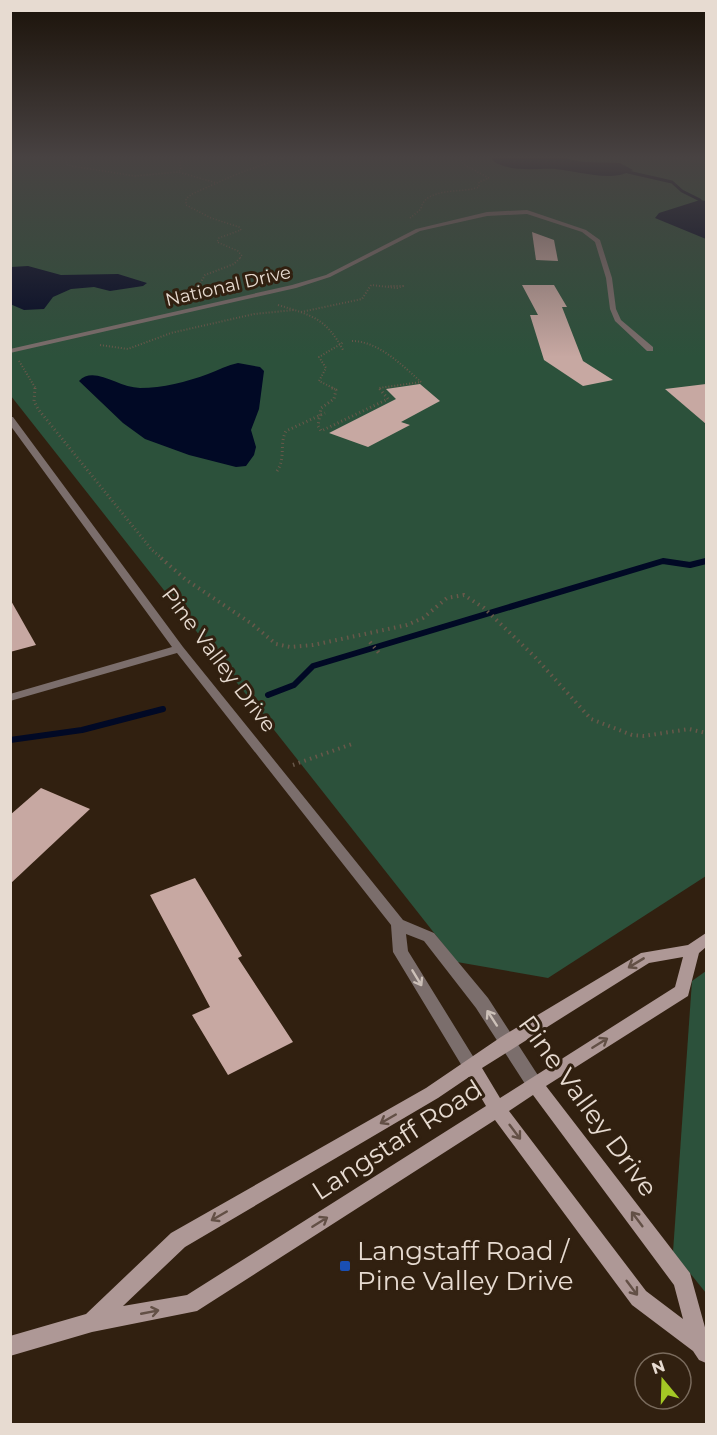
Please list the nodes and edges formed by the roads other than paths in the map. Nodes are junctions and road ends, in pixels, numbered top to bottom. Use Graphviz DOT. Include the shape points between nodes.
graph roads {
  1 [pos="445,223"];
  2 [pos="563,223"];
  3 [pos="650,349"];
  4 [pos="10,351"];
  5 [pos="10,418"];
  6 [pos="178,649"];
  7 [pos="10,698"];
  8 [pos="398,924"];
  9 [pos="706,939"];
  10 [pos="692,950"];
  11 [pos="507,1042"];
  12 [pos="471,1066"];
  13 [pos="535,1085"];
  14 [pos="497,1109"];
  15 [pos="92,1322"];
  16 [pos="10,1346"];
  17 [pos="703,1348"];
  1 -- 4 [label="street, National Drive" via="418,230 347,267 294,287"];
  2 -- 3 [label="street, National Drive" via="598,241 618,321"];
  5 -- 6 [label="street, Pine Valley Drive"];
  6 -- 7 [label="street"];
  6 -- 8 [label="street, Pine Valley Drive"];
  11 -- 8 [label="street, Pine Valley Drive, one-way" via="482,1003 429,937"];
  8 -- 12 [label="street, Pine Valley Drive, one-way" via="401,952"];
  9 -- 10 [label="main road, Langstaff Road"];
  10 -- 11 [label="main road, Langstaff Road, one-way" via="646,957"];
  13 -- 10 [label="main road, Langstaff Road, one-way" via="682,991"];
  11 -- 12 [label="main road, Langstaff Road"];
  11 -- 13 [label="street, Pine Valley Drive"];
  12 -- 14 [label="main road, Pine Valley Drive"];
  12 -- 15 [label="main road, Langstaff Road, one-way" via="432,1094 178,1240"];
  13 -- 14 [label="main road, Langstaff Road"];
  17 -- 13 [label="main road, Pine Valley Drive, one-way" via="683,1280"];
  15 -- 14 [label="main road, Langstaff Road, one-way" via="190,1304"];
  14 -- 17 [label="main road, Pine Valley Drive, one-way" via="639,1298"];
  15 -- 16 [label="main road, Langstaff Road"];
}
